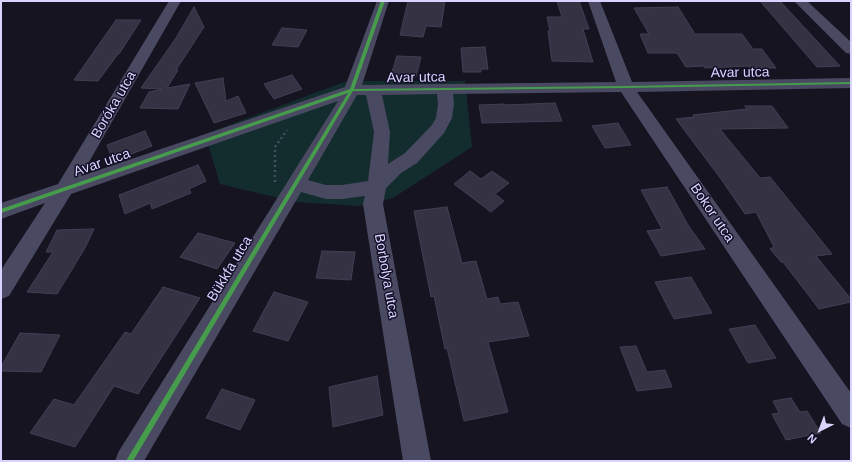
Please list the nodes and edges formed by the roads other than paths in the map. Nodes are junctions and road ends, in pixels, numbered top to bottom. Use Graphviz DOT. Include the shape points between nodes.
graph roads {
  1 [pos="175,1"];
  2 [pos="383,1"];
  3 [pos="594,1"];
  4 [pos="800,1"];
  5 [pos="851,50"];
  6 [pos="851,82"];
  7 [pos="626,87"];
  8 [pos="363,90"];
  9 [pos="445,90"];
  10 [pos="377,184"];
  11 [pos="65,188"];
  12 [pos="293,188"];
  13 [pos="1,211"];
  14 [pos="1,289"];
  15 [pos="851,415"];
  16 [pos="129,461"];
  17 [pos="417,461"];
  1 -- 11 [label="street, Boróka utca"];
  2 -- 8 [label="street"];
  3 -- 7 [label="street, Bokor utca"];
  4 -- 5 [label="street"];
  6 -- 7 [label="street, Avar utca"];
  7 -- 9 [label="street, Avar utca"];
  7 -- 15 [label="street, Bokor utca"];
  8 -- 9 [label="street, Avar utca"];
  8 -- 10 [label="street, Borbolya utca" via="382,132"];
  8 -- 11 [label="street, Avar utca" via="291,111"];
  8 -- 12 [label="street, Bükkfa utca"];
  9 -- 10 [label="street" via="444,118 438,129 411,158"];
  10 -- 12 [label="street" via="362,190 342,192"];
  10 -- 17 [label="street, Borbolya utca" via="374,204"];
  11 -- 13 [label="street, Avar utca"];
  11 -- 14 [label="street, Boróka utca"];
  12 -- 16 [label="street, Bükkfa utca"];
}
